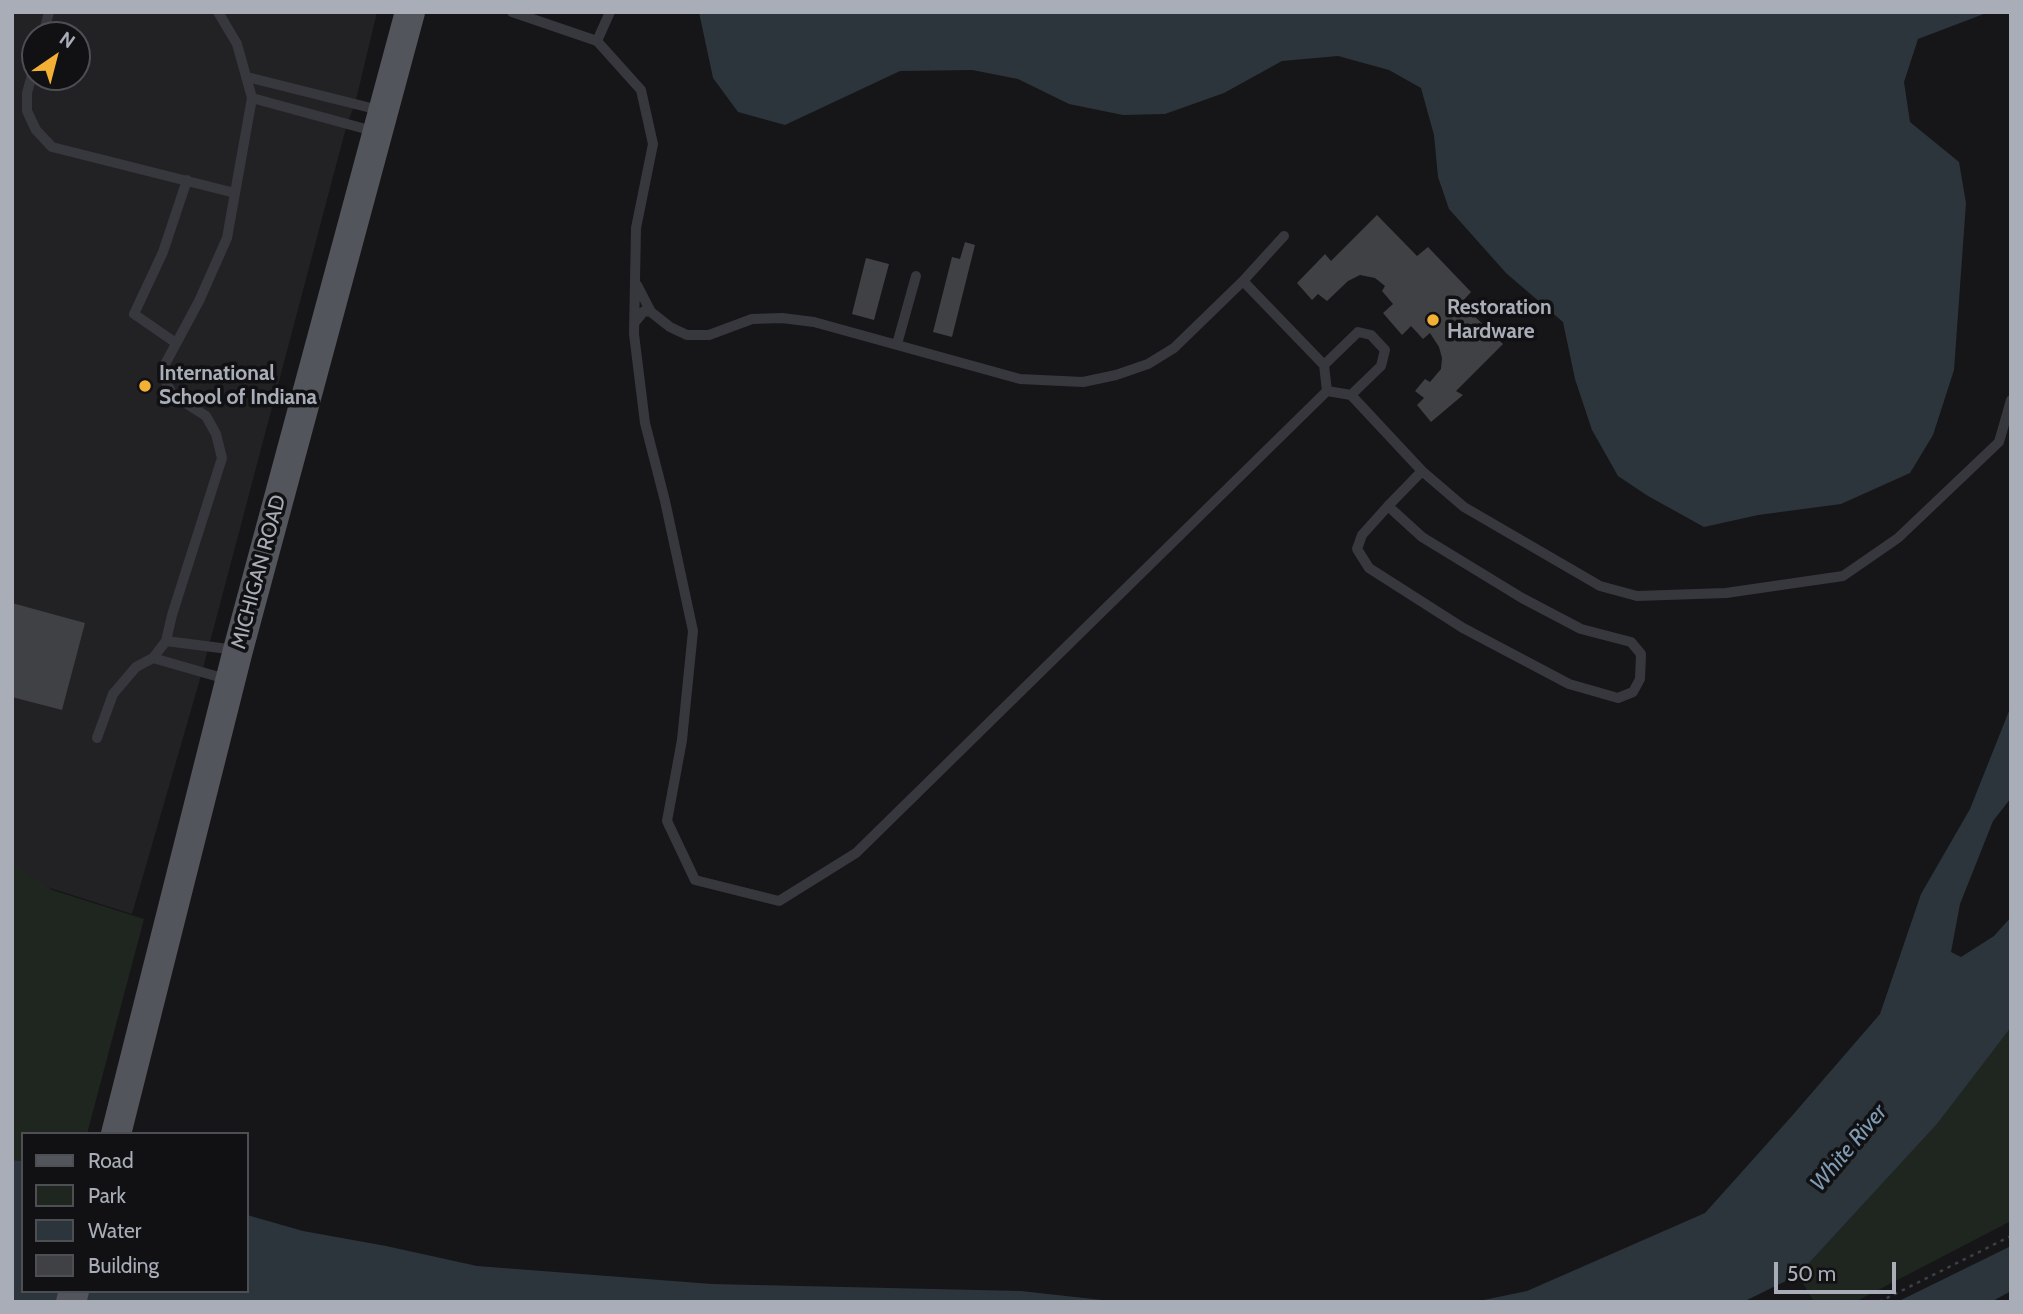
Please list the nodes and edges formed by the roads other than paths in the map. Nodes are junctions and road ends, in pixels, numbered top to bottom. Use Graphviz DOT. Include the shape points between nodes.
graph roads {
  1 [pos="218,12"];
  2 [pos="410,12"];
  3 [pos="512,12"];
  4 [pos="610,12"];
  5 [pos="597,41"];
  6 [pos="247,77"];
  7 [pos="28,91"];
  8 [pos="252,99"];
  9 [pos="381,122"];
  10 [pos="187,180"];
  11 [pos="235,193"];
  12 [pos="1284,236"];
  13 [pos="916,276"];
  14 [pos="635,281"];
  15 [pos="1243,281"];
  16 [pos="652,312"];
  17 [pos="634,323"];
  18 [pos="176,343"];
  19 [pos="897,344"];
  20 [pos="1324,365"];
  21 [pos="1327,391"];
  22 [pos="1351,395"];
  23 [pos="2011,400"];
  24 [pos="1422,471"];
  25 [pos="1388,506"];
  26 [pos="166,641"];
  27 [pos="238,650"];
  28 [pos="153,658"];
  29 [pos="231,680"];
  30 [pos="97,738"];
  31 [pos="117,1132"];
  1 -- 6 [label="lane" via="237,44"];
  2 -- 9 [label="main road, MICHIGAN ROAD"];
  3 -- 5 [label="lane"];
  4 -- 5 [label="lane"];
  5 -- 14 [label="lane" via="641,90 653,144 636,228"];
  6 -- 8 [label="lane"];
  6 -- 9 [label="lane"];
  7 -- 10 [label="lane" via="27,111 52,147"];
  8 -- 9 [label="lane"];
  8 -- 11 [label="lane"];
  9 -- 27 [label="main road, MICHIGAN ROAD"];
  10 -- 11 [label="lane"];
  10 -- 18 [label="lane" via="163,251 134,314"];
  11 -- 18 [label="lane" via="227,238"];
  12 -- 15 [label="lane"];
  13 -- 19 [label="lane"];
  14 -- 16 [label="lane"];
  14 -- 17 [label="lane"];
  15 -- 19 [label="lane" via="1174,348 1116,375 1083,382 1020,379"];
  15 -- 20 [label="lane"];
  16 -- 17 [label="lane" via="644,311"];
  16 -- 19 [label="lane" via="687,335 709,335 752,319 782,318"];
  17 -- 21 [label="lane" via="645,423 693,631 682,740 667,821 695,880 779,901 856,853"];
  18 -- 26 [label="lane" via="163,368 166,382 173,395 206,416 222,457"];
  20 -- 21 [label="lane"];
  20 -- 22 [label="lane" via="1358,332 1371,335 1385,350 1381,366"];
  21 -- 22 [label="lane"];
  22 -- 24 [label="lane"];
  23 -- 24 [label="lane" via="1999,442 1898,538 1843,576 1726,593 1637,596 1600,586 1464,507"];
  24 -- 25 [label="lane"];
  25 -- 25 [label="lane" via="1362,535 1357,549 1369,568 1463,628 1569,684 1618,698 1633,692 1640,679 1641,654 1631,642 1581,629 1522,598 1422,537"];
  26 -- 27 [label="lane"];
  26 -- 28 [label="lane"];
  27 -- 29 [label="main road, MICHIGAN ROAD"];
  28 -- 29 [label="lane"];
  28 -- 30 [label="lane" via="136,667 113,694"];
  29 -- 31 [label="main road, MICHIGAN ROAD"];
}
